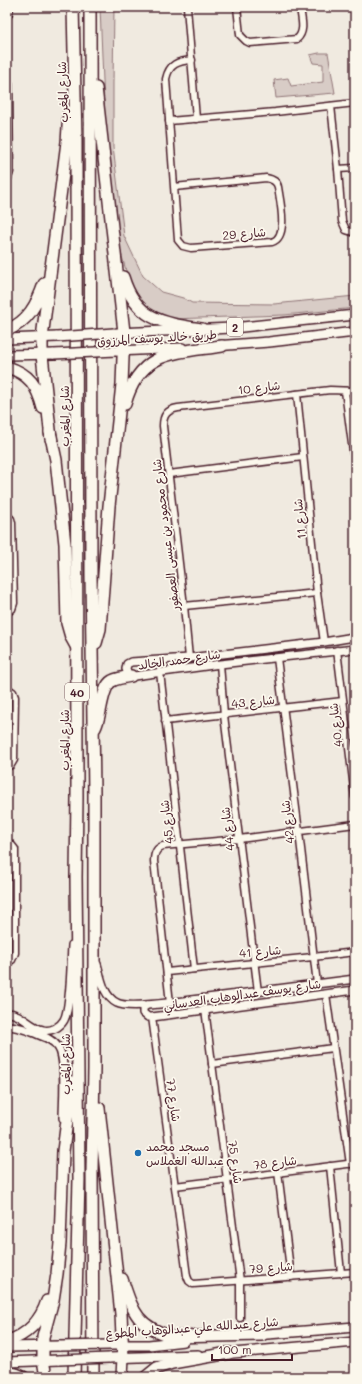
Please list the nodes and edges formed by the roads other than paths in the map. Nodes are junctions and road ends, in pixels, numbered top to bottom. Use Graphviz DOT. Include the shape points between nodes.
graph roads {
  1 [pos="10,7"];
  2 [pos="73,7"];
  3 [pos="90,7"];
  4 [pos="187,7"];
  5 [pos="237,7"];
  6 [pos="300,7"];
  7 [pos="7,17"];
  8 [pos="73,41"];
  9 [pos="90,48"];
  10 [pos="192,60"];
  11 [pos="7,81"];
  12 [pos="355,103"];
  13 [pos="331,106"];
  14 [pos="196,119"];
  15 [pos="169,121"];
  16 [pos="355,168"];
  17 [pos="338,170"];
  18 [pos="7,181"];
  19 [pos="174,187"];
  20 [pos="355,233"];
  21 [pos="115,250"];
  22 [pos="51,260"];
  23 [pos="355,315"];
  24 [pos="202,329"];
  25 [pos="7,330"];
  26 [pos="119,332"];
  27 [pos="355,332"];
  28 [pos="42,338"];
  29 [pos="7,339"];
  30 [pos="222,346"];
  31 [pos="120,351"];
  32 [pos="42,354"];
  33 [pos="7,355"];
  34 [pos="7,367"];
  35 [pos="345,391"];
  36 [pos="355,391"];
  37 [pos="297,394"];
  38 [pos="168,412"];
  39 [pos="118,434"];
  40 [pos="51,439"];
  41 [pos="303,457"];
  42 [pos="355,467"];
  43 [pos="169,474"];
  44 [pos="7,514"];
  45 [pos="318,593"];
  46 [pos="184,606"];
  47 [pos="7,612"];
  48 [pos="355,635"];
  49 [pos="324,642"];
  50 [pos="77,648"];
  51 [pos="355,649"];
  52 [pos="93,650"];
  53 [pos="254,650"];
  54 [pos="337,650"];
  55 [pos="239,652"];
  56 [pos="189,658"];
  57 [pos="277,658"];
  58 [pos="255,660"];
  59 [pos="240,662"];
  60 [pos="220,664"];
  61 [pos="160,672"];
  62 [pos="131,676"];
  63 [pos="7,688"];
  64 [pos="343,701"];
  65 [pos="284,709"];
  66 [pos="224,716"];
  67 [pos="165,722"];
  68 [pos="93,732"];
  69 [pos="7,767"];
  70 [pos="355,797"];
  71 [pos="355,824"];
  72 [pos="299,832"];
  73 [pos="239,839"];
  74 [pos="7,842"];
  75 [pos="180,845"];
  76 [pos="76,877"];
  77 [pos="94,950"];
  78 [pos="355,952"];
  79 [pos="313,958"];
  80 [pos="7,963"];
  81 [pos="254,963"];
  82 [pos="194,969"];
  83 [pos="167,972"];
  84 [pos="355,979"];
  85 [pos="316,984"];
  86 [pos="293,987"];
  87 [pos="276,989"];
  88 [pos="355,990"];
  89 [pos="258,992"];
  90 [pos="326,994"];
  91 [pos="293,998"];
  92 [pos="279,1000"];
  93 [pos="170,1003"];
  94 [pos="147,1005"];
  95 [pos="205,1009"];
  96 [pos="8,1013"];
  97 [pos="152,1017"];
  98 [pos="8,1026"];
  99 [pos="78,1043"];
  100 [pos="333,1048"];
  101 [pos="212,1064"];
  102 [pos="94,1069"];
  103 [pos="63,1150"];
  104 [pos="353,1163"];
  105 [pos="330,1166"];
  106 [pos="278,1172"];
  107 [pos="228,1179"];
  108 [pos="175,1186"];
  109 [pos="114,1257"];
  110 [pos="58,1262"];
  111 [pos="355,1272"];
  112 [pos="341,1273"];
  113 [pos="291,1277"];
  114 [pos="189,1281"];
  115 [pos="240,1281"];
  116 [pos="240,1318"];
  117 [pos="355,1327"];
  118 [pos="262,1335"];
  119 [pos="7,1341"];
  120 [pos="355,1342"];
  121 [pos="122,1345"];
  122 [pos="7,1347"];
  123 [pos="43,1347"];
  124 [pos="229,1354"];
  125 [pos="123,1357"];
  126 [pos="43,1360"];
  127 [pos="7,1362"];
  128 [pos="7,1372"];
  129 [pos="23,1377"];
  130 [pos="46,1377"];
  131 [pos="74,1377"];
  132 [pos="93,1377"];
  133 [pos="122,1377"];
  134 [pos="146,1377"];
  1 -- 7 [label="street"];
  2 -- 8 [label="highway, شارع المغرب / 40"];
  3 -- 9 [label="highway, 40"];
  4 -- 10 [label="street"];
  5 -- 6 [label="street" via="240,35 250,43 297,39 302,30"];
  8 -- 22 [label="highway" via="67,142"];
  8 -- 50 [label="highway, شارع المغرب / 40" via="76,140"];
  9 -- 21 [label="highway"];
  9 -- 52 [label="highway, 40"];
  10 -- 14 [label="street"];
  10 -- 15 [label="street, شارع 29" via="178,62 167,74"];
  11 -- 18 [label="street" via="10,172"];
  12 -- 13 [label="street"];
  13 -- 14 [label="street"];
  13 -- 17 [label="street"];
  14 -- 15 [label="street"];
  15 -- 19 [label="street, شارع 29"];
  16 -- 17 [label="street"];
  17 -- 20 [label="street" via="343,225 346,230"];
  19 -- 19 [label="street, شارع 29" via="178,237 181,244 186,247 272,242 280,236 282,224 278,187 273,180 266,178"];
  21 -- 24 [label="highway" via="127,289 142,311 157,319"];
  21 -- 26 [label="highway"];
  22 -- 25 [label="highway" via="42,289 31,312 21,323"];
  22 -- 28 [label="highway"];
  23 -- 24 [label="main road, طريق خالد يوسف المرزوق / 2"];
  24 -- 26 [label="main road, طريق خالد يوسف المرزوق / 2"];
  26 -- 28 [label="main road, طريق خالد يوسف المرزوق / 2, bridge"];
  26 -- 31 [label="highway"];
  27 -- 30 [label="main road, طريق خالد يوسف المرزوق / 2"];
  28 -- 29 [label="main road, طريق خالد يوسف المرزوق / 2"];
  28 -- 32 [label="highway"];
  30 -- 31 [label="main road, طريق خالد يوسف المرزوق / 2"];
  30 -- 39 [label="highway" via="170,354 146,365 132,383"];
  31 -- 32 [label="main road, طريق خالد يوسف المرزوق / 2, bridge"];
  31 -- 39 [label="highway"];
  32 -- 33 [label="main road, طريق خالد يوسف المرزوق / 2"];
  32 -- 40 [label="highway"];
  34 -- 40 [label="highway" via="23,374 35,386"];
  35 -- 36 [label="street, شارع 10"];
  35 -- 37 [label="street, شارع 10"];
  35 -- 42 [label="street"];
  37 -- 38 [label="street, شارع 10" via="174,408"];
  37 -- 41 [label="street, شارع 11"];
  38 -- 43 [label="street, شارع محمود بن عيسى العصفور" via="162,426"];
  39 -- 52 [label="highway" via="109,506 100,629"];
  40 -- 50 [label="highway" via="56,460 65,544 67,623"];
  41 -- 43 [label="street"];
  41 -- 45 [label="street, شارع 11"];
  43 -- 46 [label="street, شارع محمود بن عيسى العصفور"];
  44 -- 47 [label="street" via="12,519 14,604"];
  45 -- 46 [label="street"];
  45 -- 49 [label="street, شارع 11"];
  46 -- 56 [label="street, شارع محمود بن عيسى العصفور"];
  48 -- 49 [label="street, شارع حمد الخالد"];
  49 -- 53 [label="street, شارع حمد الخالد"];
  50 -- 76 [label="highway, شارع المغرب / 40"];
  51 -- 54 [label="street, شارع حمد الخالد"];
  52 -- 68 [label="highway, 40"];
  53 -- 55 [label="street, شارع حمد الخالد"];
  53 -- 58 [label="street" via="251,657"];
  54 -- 57 [label="street, شارع حمد الخالد"];
  54 -- 64 [label="street, شارع 40"];
  55 -- 56 [label="street, شارع حمد الخالد"];
  55 -- 59 [label="street" via="242,656"];
  56 -- 62 [label="street, شارع حمد الخالد" via="129,662 126,669"];
  57 -- 58 [label="street, شارع حمد الخالد"];
  57 -- 65 [label="street, شارع 42"];
  58 -- 59 [label="street, شارع حمد الخالد"];
  59 -- 60 [label="street, شارع حمد الخالد"];
  60 -- 61 [label="street, شارع حمد الخالد"];
  60 -- 66 [label="street, شارع 44"];
  61 -- 62 [label="street, شارع حمد الخالد"];
  61 -- 67 [label="street, شارع 45"];
  62 -- 68 [label="highway" via="116,679 106,686 100,715"];
  63 -- 69 [label="street" via="15,697 14,760"];
  64 -- 65 [label="street, شارع 43"];
  64 -- 70 [label="street, شارع 40"];
  65 -- 66 [label="street, شارع 43"];
  65 -- 72 [label="street, شارع 42"];
  66 -- 67 [label="street, شارع 43"];
  66 -- 73 [label="street, شارع 44"];
  67 -- 75 [label="street, شارع 45"];
  68 -- 77 [label="highway, 40"];
  71 -- 72 [label="street"];
  72 -- 73 [label="street"];
  72 -- 79 [label="street, شارع 42"];
  73 -- 75 [label="street"];
  73 -- 81 [label="street, شارع 44"];
  74 -- 80 [label="street" via="15,850 15,956"];
  75 -- 82 [label="street, شارع 45"];
  75 -- 83 [label="street, شارع 45" via="157,849 154,861"];
  76 -- 96 [label="street" via="68,1003 64,1020 53,1029 44,1030 18,1015"];
  76 -- 99 [label="highway, شارع المغرب / 40"];
  77 -- 94 [label="street, شارع يوسف عبدالوهاب العدساني" via="102,983 112,1000 126,1006"];
  77 -- 102 [label="highway, 40"];
  78 -- 79 [label="street, شارع 41"];
  79 -- 81 [label="street, شارع 41"];
  79 -- 85 [label="street, شارع 42"];
  81 -- 82 [label="street, شارع 41"];
  81 -- 89 [label="street, شارع 44"];
  82 -- 83 [label="street, شارع 41"];
  83 -- 93 [label="street, شارع 45"];
  84 -- 85 [label="street, شارع يوسف عبدالوهاب العدساني"];
  85 -- 86 [label="street, شارع يوسف عبدالوهاب العدساني"];
  86 -- 87 [label="street, شارع يوسف عبدالوهاب العدساني"];
  86 -- 91 [label="street" via="289,992"];
  87 -- 89 [label="street, شارع يوسف عبدالوهاب العدساني"];
  87 -- 92 [label="street" via="281,994"];
  88 -- 90 [label="street, شارع يوسف عبدالوهاب العدساني"];
  89 -- 93 [label="street, شارع يوسف عبدالوهاب العدساني"];
  90 -- 91 [label="street, شارع يوسف عبدالوهاب العدساني"];
  90 -- 100 [label="street"];
  91 -- 92 [label="street, شارع يوسف عبدالوهاب العدساني"];
  92 -- 95 [label="street, شارع يوسف عبدالوهاب العدساني"];
  93 -- 94 [label="street, شارع يوسف عبدالوهاب العدساني"];
  94 -- 97 [label="street, شارع يوسف عبدالوهاب العدساني" via="143,1008 144,1013"];
  95 -- 97 [label="street, شارع يوسف عبدالوهاب العدساني"];
  95 -- 101 [label="street, شارع 75"];
  96 -- 98 [label="street" via="14,1018 13,1023"];
  97 -- 108 [label="street, شارع 77"];
  98 -- 103 [label="street" via="22,1028 48,1038 61,1052"];
  99 -- 103 [label="highway"];
  99 -- 131 [label="highway, شارع المغرب / 40"];
  100 -- 101 [label="street"];
  100 -- 104 [label="street"];
  101 -- 107 [label="street, شارع 75"];
  102 -- 109 [label="highway"];
  102 -- 132 [label="highway, 40"];
  103 -- 110 [label="highway"];
  104 -- 105 [label="street, شارع 78"];
  105 -- 106 [label="street, شارع 78"];
  105 -- 112 [label="street"];
  106 -- 107 [label="street, شارع 78"];
  106 -- 113 [label="street"];
  107 -- 108 [label="street, شارع 78"];
  107 -- 115 [label="street, شارع 75"];
  108 -- 114 [label="street, شارع 77"];
  109 -- 118 [label="highway" via="132,1309 139,1319 161,1333 173,1337"];
  109 -- 121 [label="highway"];
  110 -- 119 [label="highway" via="40,1317 25,1333"];
  110 -- 123 [label="highway" via="56,1287 45,1328"];
  111 -- 112 [label="street, شارع 79"];
  112 -- 113 [label="street, شارع 79"];
  113 -- 115 [label="street, شارع 79"];
  114 -- 115 [label="street, شارع 79" via="193,1284"];
  115 -- 116 [label="street, شارع 75"];
  117 -- 118 [label="main road, شارع عبدالله علي عبدالوهاب المطوع"];
  118 -- 121 [label="main road, شارع عبدالله علي عبدالوهاب المطوع"];
  120 -- 124 [label="main road, شارع عبدالله علي عبدالوهاب المطوع"];
  121 -- 123 [label="main road, شارع عبدالله علي عبدالوهاب المطوع, bridge"];
  121 -- 125 [label="highway"];
  122 -- 123 [label="main road, شارع عبدالله علي عبدالوهاب المطوع"];
  123 -- 126 [label="highway"];
  124 -- 125 [label="main road, شارع عبدالله علي عبدالوهاب المطوع"];
  124 -- 134 [label="highway" via="172,1363 157,1368"];
  125 -- 126 [label="main road, شارع عبدالله علي عبدالوهاب المطوع, bridge"];
  125 -- 133 [label="highway"];
  126 -- 127 [label="main road, شارع عبدالله علي عبدالوهاب المطوع"];
  126 -- 130 [label="highway"];
  128 -- 129 [label="highway"];
}
